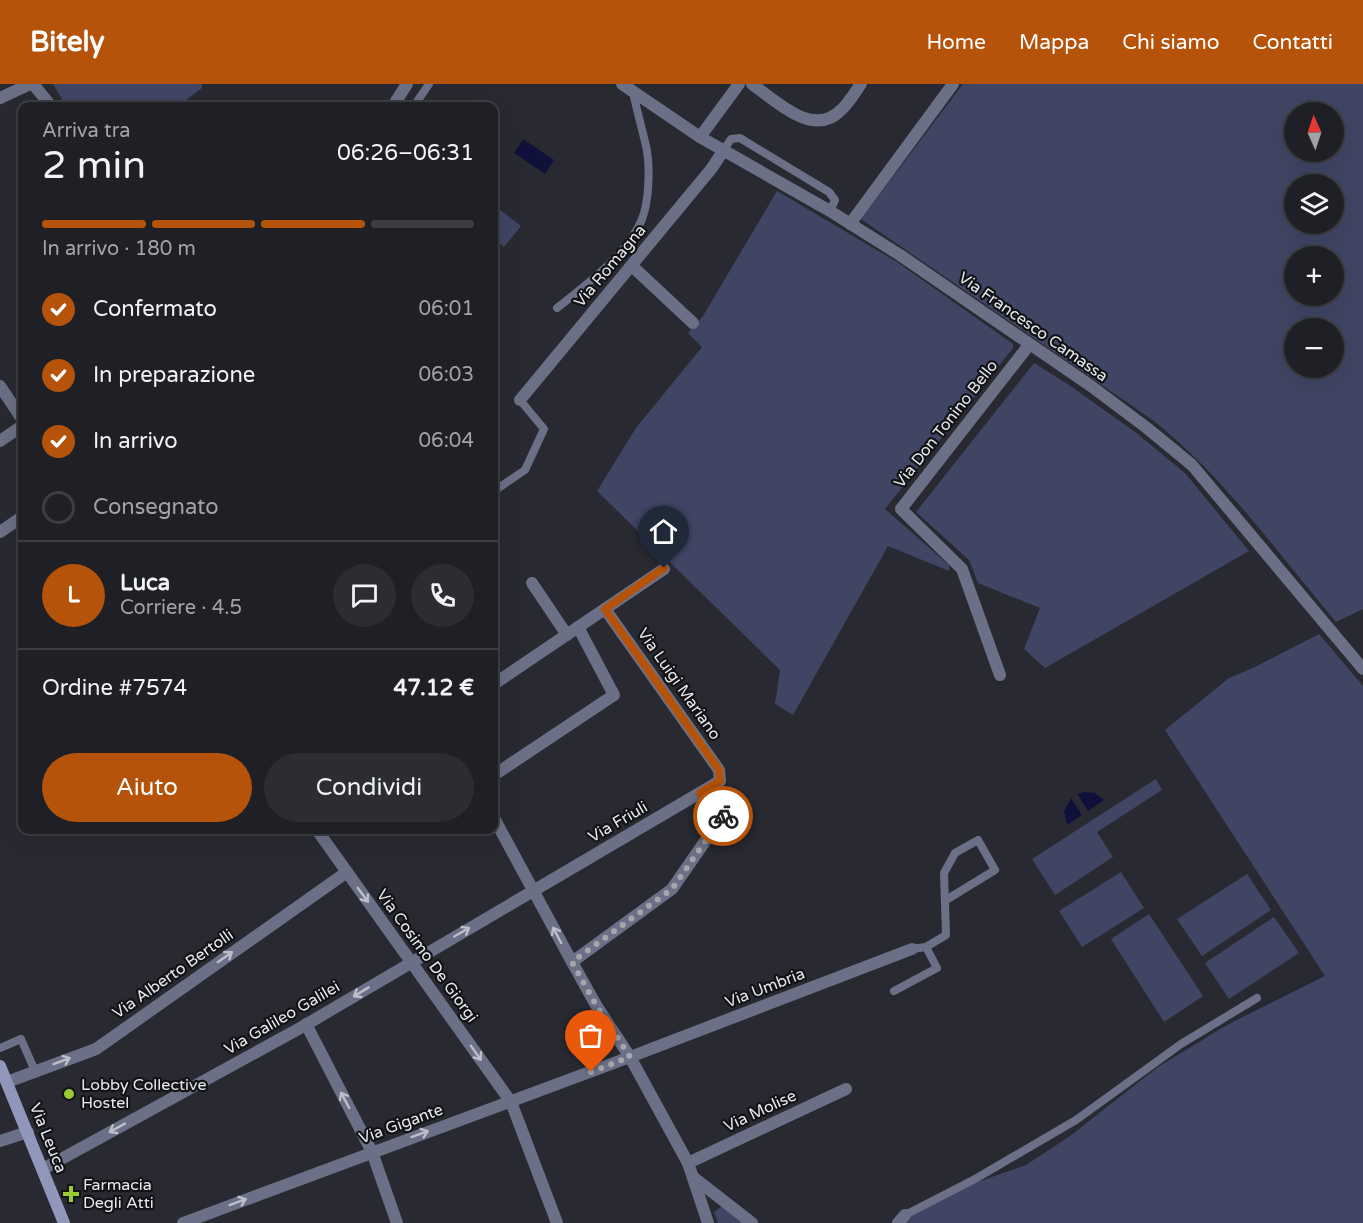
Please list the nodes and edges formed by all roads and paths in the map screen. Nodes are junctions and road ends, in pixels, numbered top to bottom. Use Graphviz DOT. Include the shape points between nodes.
graph roads {
  1 [pos="31,84"];
  2 [pos="407,84"];
  3 [pos="429,84"];
  4 [pos="739,84"];
  5 [pos="752,84"];
  6 [pos="861,84"];
  7 [pos="953,84"];
  8 [pos="627,87"];
  9 [pos="0,98"];
  10 [pos="47,102"];
  11 [pos="396,102"];
  12 [pos="417,102"];
  13 [pos="700,137"];
  14 [pos="723,151"];
  15 [pos="830,211"];
  16 [pos="850,224"];
  17 [pos="632,266"];
  18 [pos="557,308"];
  19 [pos="693,323"];
  20 [pos="1029,345"];
  21 [pos="0,386"];
  22 [pos="520,400"];
  23 [pos="18,412"];
  24 [pos="18,429"];
  25 [pos="0,441"];
  26 [pos="498,488"];
  27 [pos="18,520"];
  28 [pos="0,532"];
  29 [pos="664,568"];
  30 [pos="532,583"];
  31 [pos="605,609"];
  32 [pos="578,627"];
  33 [pos="567,635"];
  34 [pos="1363,669"];
  35 [pos="1000,675"];
  36 [pos="498,681"];
  37 [pos="498,773"];
  38 [pos="720,781"];
  39 [pos="700,793"];
  40 [pos="498,825"];
  41 [pos="320,834"];
  42 [pos="347,872"];
  43 [pos="534,891"];
  44 [pos="946,900"];
  45 [pos="926,947"];
  46 [pos="912,949"];
  47 [pos="411,962"];
  48 [pos="572,962"];
  49 [pos="894,991"];
  50 [pos="1257,998"];
  51 [pos="306,1024"];
  52 [pos="0,1048"];
  53 [pos="630,1057"];
  54 [pos="0,1066"];
  55 [pos="35,1071"];
  56 [pos="7,1082"];
  57 [pos="846,1089"];
  58 [pos="510,1101"];
  59 [pos="28,1132"];
  60 [pos="0,1141"];
  61 [pos="372,1152"];
  62 [pos="688,1163"];
  63 [pos="43,1169"];
  64 [pos="693,1177"];
  65 [pos="901,1219"];
  66 [pos="64,1223"];
  67 [pos="183,1223"];
  68 [pos="397,1223"];
  69 [pos="556,1223"];
  70 [pos="708,1223"];
  71 [pos="752,1223"];
  1 -- 9 [label="street"];
  1 -- 10 [label="street"];
  2 -- 11 [label="street"];
  3 -- 12 [label="lane"];
  4 -- 13 [label="street"];
  5 -- 6 [label="street" via="812,121 841,111"];
  7 -- 16 [label="street"];
  8 -- 13 [label="street, Via Francesco Camassa"];
  8 -- 18 [label="lane" via="647,152 643,219 595,279"];
  13 -- 14 [label="street, Via Francesco Camassa"];
  14 -- 15 [label="street, Via Francesco Camassa"];
  14 -- 15 [label="lane" via="732,139 740,138 829,192 835,200"];
  14 -- 17 [label="street, Via Romagna"];
  15 -- 16 [label="street, Via Francesco Camassa"];
  16 -- 20 [label="street, Via Francesco Camassa"];
  17 -- 19 [label="street"];
  17 -- 22 [label="street, Via Romagna"];
  20 -- 34 [label="street, Via Francesco Camassa" via="1091,386 1192,465"];
  20 -- 35 [label="street, Via Don Tonino Bello" via="901,509 962,569"];
  21 -- 23 [label="street"];
  22 -- 26 [label="lane" via="544,429 525,470"];
  24 -- 25 [label="street"];
  27 -- 28 [label="street"];
  29 -- 31 [label="street"];
  30 -- 33 [label="street"];
  31 -- 32 [label="street"];
  31 -- 38 [label="street, Via Luigi Mariano" via="719,770"];
  32 -- 33 [label="street"];
  32 -- 37 [label="street" via="614,695"];
  33 -- 36 [label="street"];
  38 -- 39 [label="street, Via Friuli"];
  39 -- 43 [label="street, Via Friuli"];
  39 -- 48 [label="street" via="724,814 672,889"];
  40 -- 43 [label="street"];
  41 -- 42 [label="street, Via Cosimo De Giorgi"];
  42 -- 47 [label="street, Via Cosimo De Giorgi, one-way"];
  55 -- 42 [label="street, Via Alberto Bertolli, one-way" via="96,1049"];
  47 -- 43 [label="street, Via Galileo Galilei, one-way"];
  48 -- 43 [label="street, one-way"];
  44 -- 44 [label="lane" via="944,873 955,853 978,840 995,870"];
  44 -- 45 [label="lane" via="946,935"];
  45 -- 46 [label="lane"];
  45 -- 49 [label="lane" via="937,968"];
  46 -- 53 [label="street, Via Umbria"];
  47 -- 51 [label="street, Via Galileo Galilei, one-way"];
  47 -- 58 [label="street, Via Cosimo De Giorgi, one-way"];
  48 -- 53 [label="street"];
  50 -- 65 [label="lane" via="1181,1044 1076,1120"];
  61 -- 51 [label="street, one-way"];
  51 -- 63 [label="street, Via Galileo Galilei, one-way"];
  52 -- 55 [label="lane" via="21,1039"];
  53 -- 58 [label="street, Via Gigante"];
  53 -- 62 [label="street"];
  54 -- 56 [label="main road, Via Leuca"];
  55 -- 56 [label="street, Via Alberto Bertolli"];
  56 -- 59 [label="main road, Via Leuca"];
  57 -- 62 [label="street, Via Molise"];
  61 -- 58 [label="street, Via Gigante, one-way"];
  58 -- 69 [label="street, Via Cosimo De Giorgi"];
  59 -- 60 [label="street"];
  59 -- 63 [label="main road, Via Leuca"];
  67 -- 61 [label="street, Via Gigante, one-way"];
  61 -- 68 [label="street"];
  62 -- 64 [label="street"];
  63 -- 66 [label="main road, Via Leuca"];
  64 -- 70 [label="street"];
  64 -- 71 [label="street"];
}
